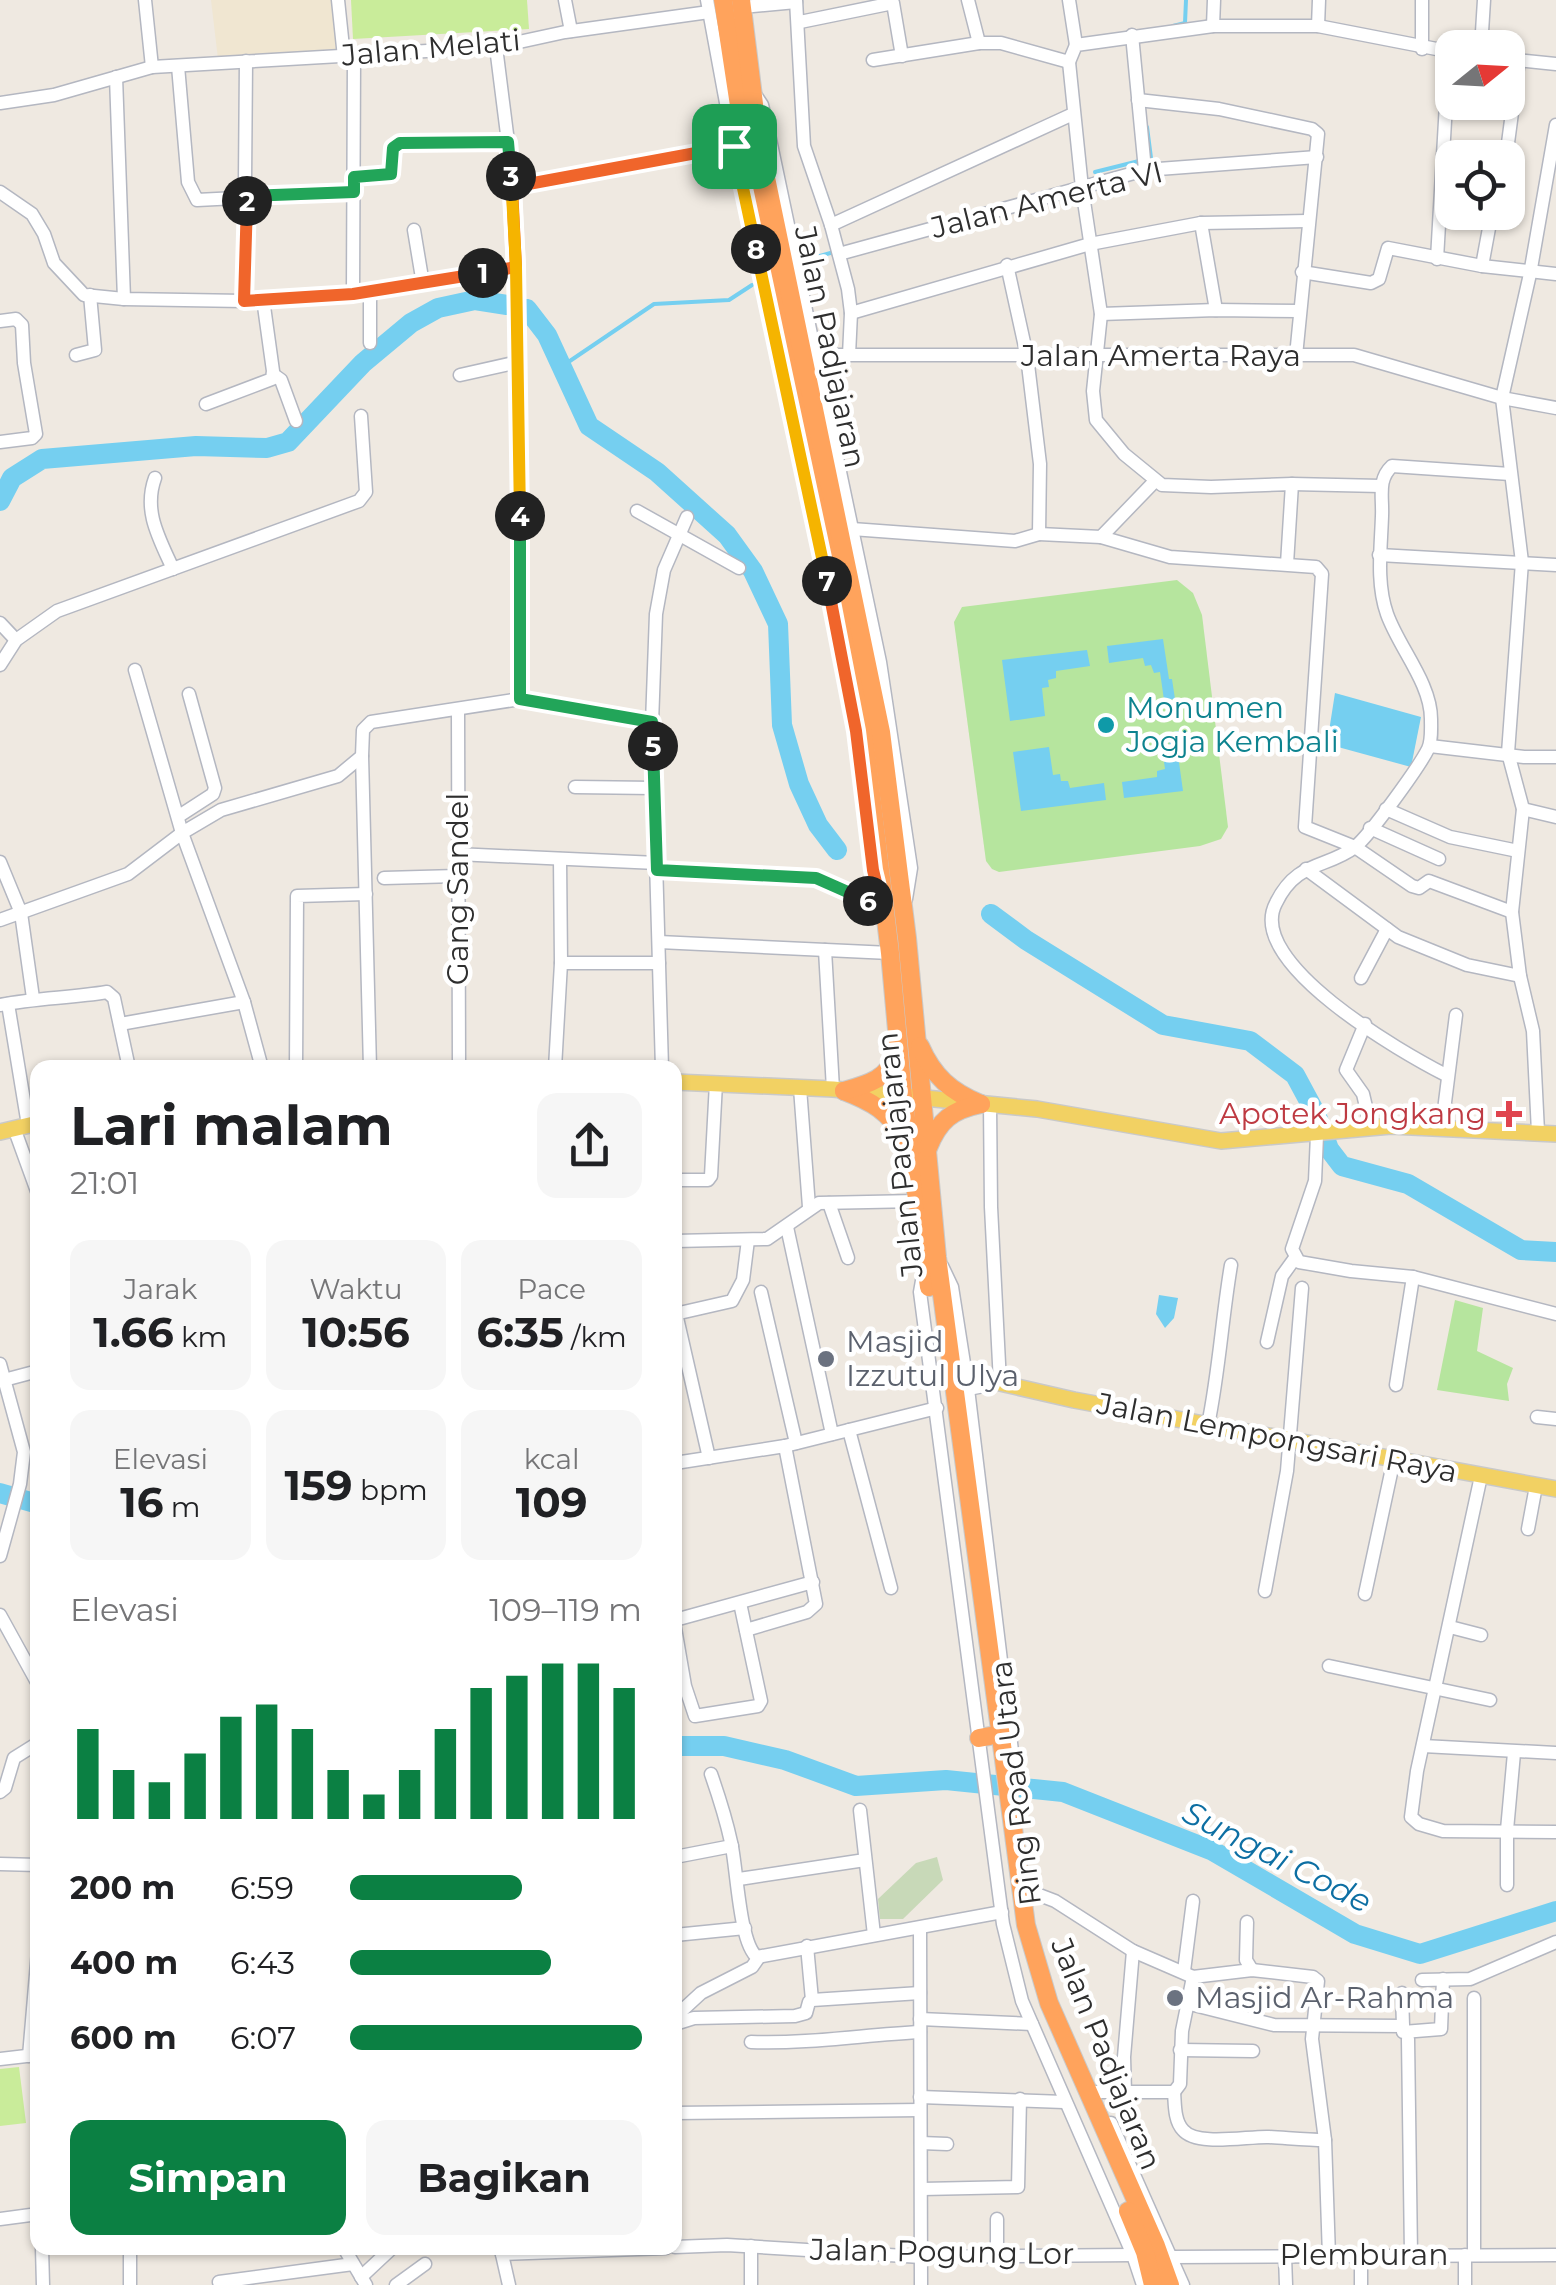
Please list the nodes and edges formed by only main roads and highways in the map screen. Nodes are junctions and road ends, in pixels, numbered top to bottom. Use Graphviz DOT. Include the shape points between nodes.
graph roads {
  1 [pos="713,4"];
  2 [pos="742,4"];
  3 [pos="889,905"];
  4 [pos="915,1036"];
  5 [pos="899,1050"];
  6 [pos="682,1082"];
  7 [pos="838,1090"];
  8 [pos="912,1097"];
  9 [pos="986,1104"];
  10 [pos="1556,1134"];
  11 [pos="919,1153"];
  12 [pos="931,1258"];
  13 [pos="1000,1383"];
  14 [pos="1556,1487"];
  15 [pos="1003,1798"];
  16 [pos="1154,2285"];
  17 [pos="1170,2285"];
  1 -- 3 [label="highway, Jalan Padjajaran" via="858,685"];
  2 -- 3 [label="highway, Jalan Padjajaran" via="766,180 870,664"];
  3 -- 4 [label="highway, Jalan Padjajaran"];
  3 -- 5 [label="highway, Jalan Padjajaran"];
  4 -- 8 [label="highway, Jalan Padjajaran"];
  4 -- 9 [label="highway" via="938,1077 961,1096"];
  5 -- 7 [label="highway" via="878,1080"];
  5 -- 8 [label="highway, Jalan Padjajaran"];
  6 -- 7 [label="main road"];
  7 -- 8 [label="main road"];
  7 -- 11 [label="highway" via="884,1111"];
  8 -- 9 [label="main road"];
  8 -- 11 [label="highway, Jalan Padjajaran"];
  9 -- 10 [label="main road" via="1221,1141 1442,1126"];
  9 -- 11 [label="highway" via="944,1119"];
  11 -- 12 [label="highway, Jalan Padjajaran"];
  11 -- 12 [label="highway, Jalan Padjajaran" via="917,1201"];
  12 -- 15 [label="highway, Jalan Padjajaran"];
  13 -- 14 [label="main road, Jalan Lempongsari Raya"];
  15 -- 16 [label="highway, Jalan Padjajaran" via="1029,1971"];
  15 -- 17 [label="highway, Jalan Padjajaran" via="1048,2003 1128,2171"];
}
